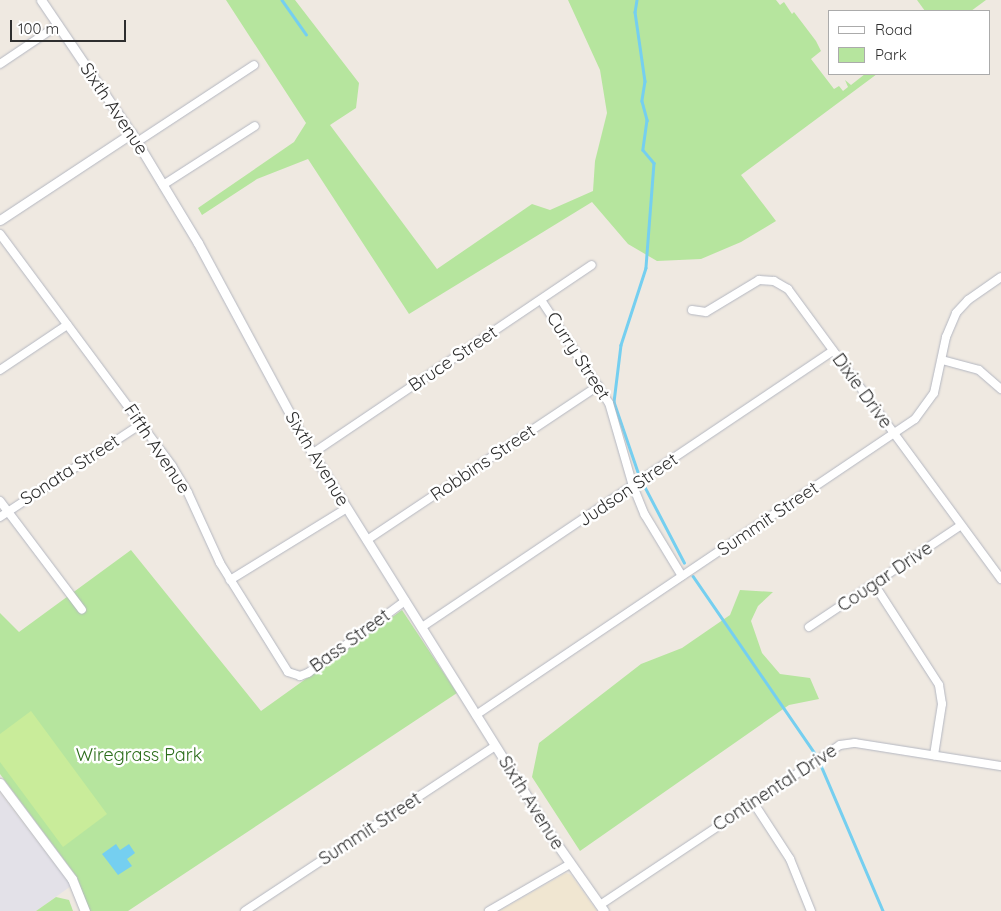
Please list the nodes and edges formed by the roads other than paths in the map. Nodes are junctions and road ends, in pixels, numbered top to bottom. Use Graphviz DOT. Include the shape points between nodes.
graph roads {
  1 [pos="41,0"];
  2 [pos="58,25"];
  3 [pos="0,64"];
  4 [pos="254,65"];
  5 [pos="255,126"];
  6 [pos="132,133"];
  7 [pos="137,142"];
  8 [pos="163,185"];
  9 [pos="0,220"];
  10 [pos="0,234"];
  11 [pos="592,265"];
  12 [pos="1001,278"];
  13 [pos="541,300"];
  14 [pos="692,310"];
  15 [pos="67,325"];
  16 [pos="833,351"];
  17 [pos="942,360"];
  18 [pos="0,370"];
  19 [pos="598,386"];
  20 [pos="1001,389"];
  21 [pos="141,424"];
  22 [pos="893,434"];
  23 [pos="313,453"];
  24 [pos="633,486"];
  25 [pos="0,501"];
  26 [pos="347,508"];
  27 [pos="8,512"];
  28 [pos="0,517"];
  29 [pos="960,526"];
  30 [pos="367,540"];
  31 [pos="682,576"];
  32 [pos="1001,579"];
  33 [pos="230,580"];
  34 [pos="874,584"];
  35 [pos="405,601"];
  36 [pos="82,610"];
  37 [pos="422,627"];
  38 [pos="809,627"];
  39 [pos="293,676"];
  40 [pos="476,715"];
  41 [pos="495,746"];
  42 [pos="934,755"];
  43 [pos="1001,766"];
  44 [pos="0,783"];
  45 [pos="753,802"];
  46 [pos="570,864"];
  47 [pos="602,908"];
  48 [pos="84,911"];
  49 [pos="245,911"];
  50 [pos="489,911"];
  51 [pos="811,911"];
  1 -- 2 [label="street, Sixth Avenue"];
  2 -- 3 [label="street"];
  2 -- 6 [label="street, Sixth Avenue"];
  4 -- 7 [label="street"];
  5 -- 8 [label="street"];
  6 -- 7 [label="street, Sixth Avenue"];
  6 -- 9 [label="street"];
  7 -- 8 [label="street, Sixth Avenue"];
  8 -- 23 [label="street, Sixth Avenue"];
  10 -- 15 [label="street, Fifth Avenue"];
  11 -- 13 [label="street, Bruce Street"];
  12 -- 17 [label="street, Summit Street" via="968,300 956,313 948,328"];
  13 -- 19 [label="street, Curry Street"];
  13 -- 23 [label="street, Bruce Street"];
  14 -- 16 [label="street, Dixie Drive" via="706,312 754,281 774,281 788,289"];
  15 -- 18 [label="street"];
  15 -- 21 [label="street, Fifth Avenue"];
  16 -- 22 [label="street, Dixie Drive"];
  16 -- 24 [label="street, Judson Street"];
  17 -- 20 [label="street" via="979,370"];
  17 -- 22 [label="street, Summit Street" via="931,400 915,419"];
  19 -- 24 [label="street, Curry Street" via="609,403"];
  19 -- 30 [label="street, Robbins Street"];
  21 -- 27 [label="street, Sonata Street"];
  21 -- 33 [label="street, Fifth Avenue" via="188,493"];
  22 -- 29 [label="street, Dixie Drive"];
  22 -- 31 [label="street, Summit Street"];
  23 -- 26 [label="street, Sixth Avenue"];
  24 -- 31 [label="street, Curry Street" via="653,531"];
  24 -- 37 [label="street, Judson Street"];
  25 -- 27 [label="street"];
  26 -- 30 [label="street, Sixth Avenue"];
  26 -- 33 [label="street"];
  27 -- 28 [label="street, Sonata Street"];
  27 -- 36 [label="street"];
  29 -- 32 [label="street, Dixie Drive"];
  29 -- 34 [label="street, Cougar Drive"];
  30 -- 35 [label="street, Sixth Avenue"];
  31 -- 40 [label="street, Summit Street"];
  33 -- 39 [label="street, Fifth Avenue"];
  34 -- 38 [label="street, Cougar Drive"];
  34 -- 42 [label="street" via="939,685 942,704"];
  35 -- 37 [label="street, Sixth Avenue"];
  35 -- 39 [label="street, Bass Street" via="308,673"];
  37 -- 40 [label="street, Sixth Avenue"];
  40 -- 41 [label="street, Sixth Avenue"];
  41 -- 46 [label="street, Sixth Avenue"];
  41 -- 49 [label="street, Summit Street"];
  42 -- 43 [label="street, Continental Drive"];
  42 -- 45 [label="street, Continental Drive" via="844,744"];
  44 -- 48 [label="street" via="72,879"];
  45 -- 47 [label="street, Continental Drive"];
  45 -- 51 [label="street" via="790,859"];
  46 -- 47 [label="street, Sixth Avenue"];
  46 -- 50 [label="street"];
}
